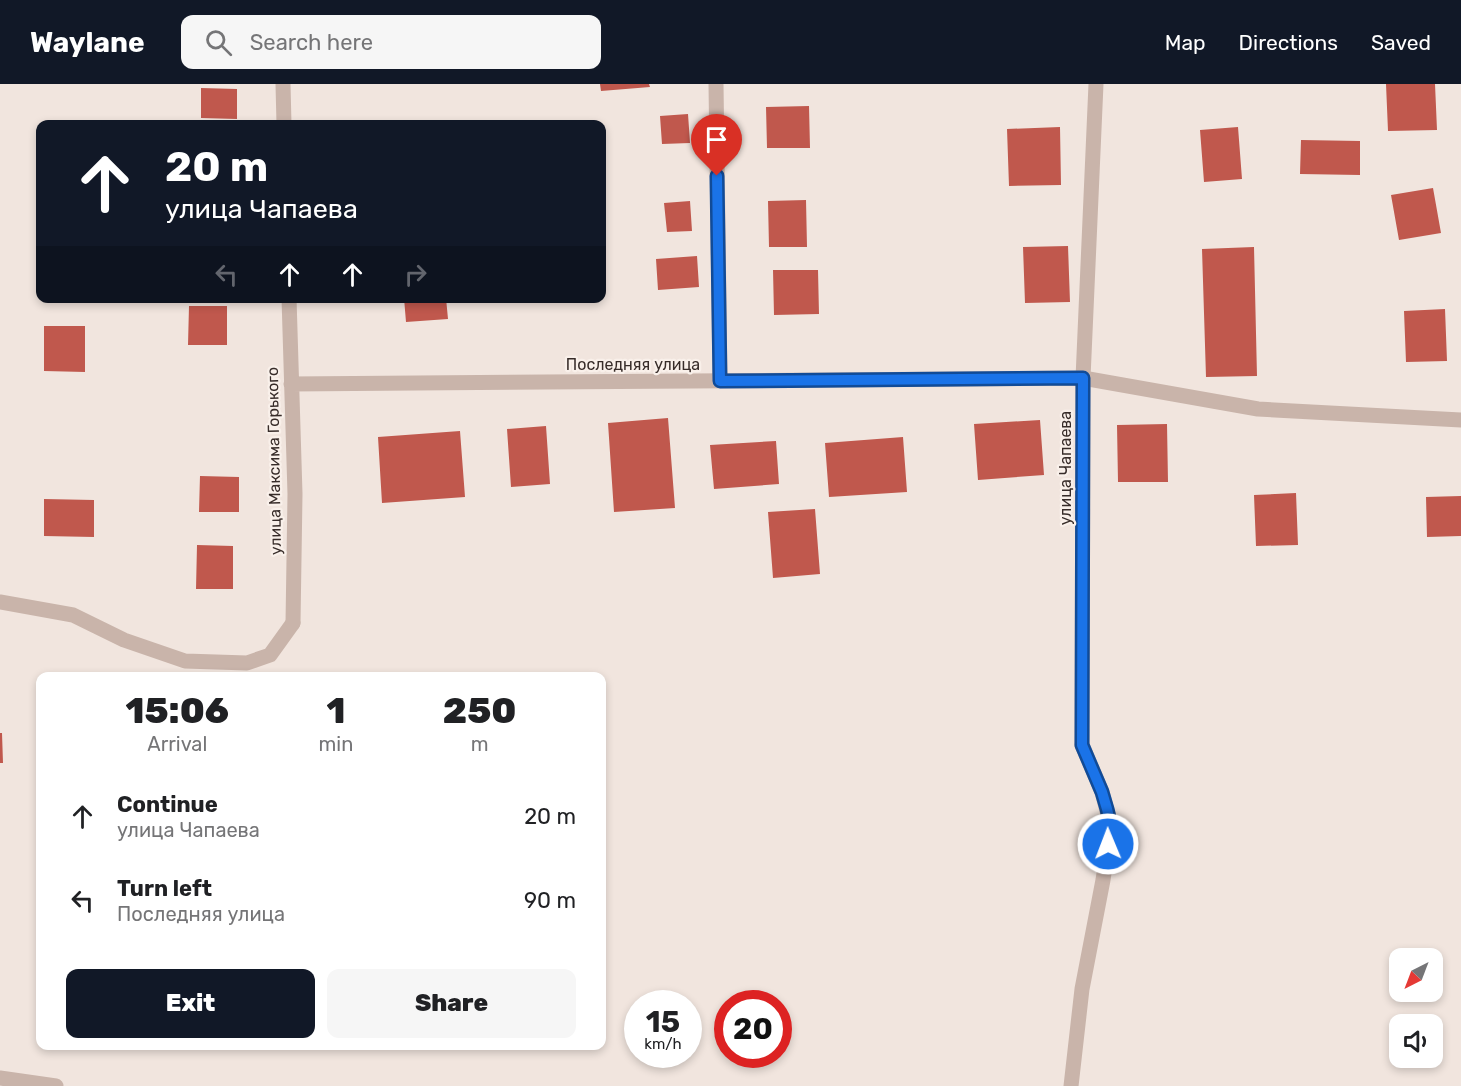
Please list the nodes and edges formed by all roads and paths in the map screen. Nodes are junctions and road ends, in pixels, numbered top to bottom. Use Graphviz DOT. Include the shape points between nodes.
graph roads {
  1 [pos="283,84"];
  2 [pos="716,84"];
  3 [pos="1096,84"];
  4 [pos="284,120"];
  5 [pos="289,303"];
  6 [pos="1083,378"];
  7 [pos="720,381"];
  8 [pos="291,384"];
  9 [pos="1461,420"];
  10 [pos="0,602"];
  11 [pos="0,1078"];
  12 [pos="56,1086"];
  13 [pos="1071,1086"];
  1 -- 4 [label="street"];
  2 -- 7 [label="street"];
  3 -- 6 [label="street, улица Чапаева"];
  5 -- 8 [label="street, улица Максима Горького"];
  6 -- 7 [label="street, Последняя улица"];
  6 -- 9 [label="street, Последняя улица" via="1258,409"];
  6 -- 13 [label="street, улица Чапаева" via="1082,745 1111,826 1082,989"];
  7 -- 8 [label="street, Последняя улица"];
  8 -- 10 [label="street, улица Максима Горького" via="295,494 292,623 270,655 247,663 185,662 124,640 73,615"];
  11 -- 12 [label="street"];
}
